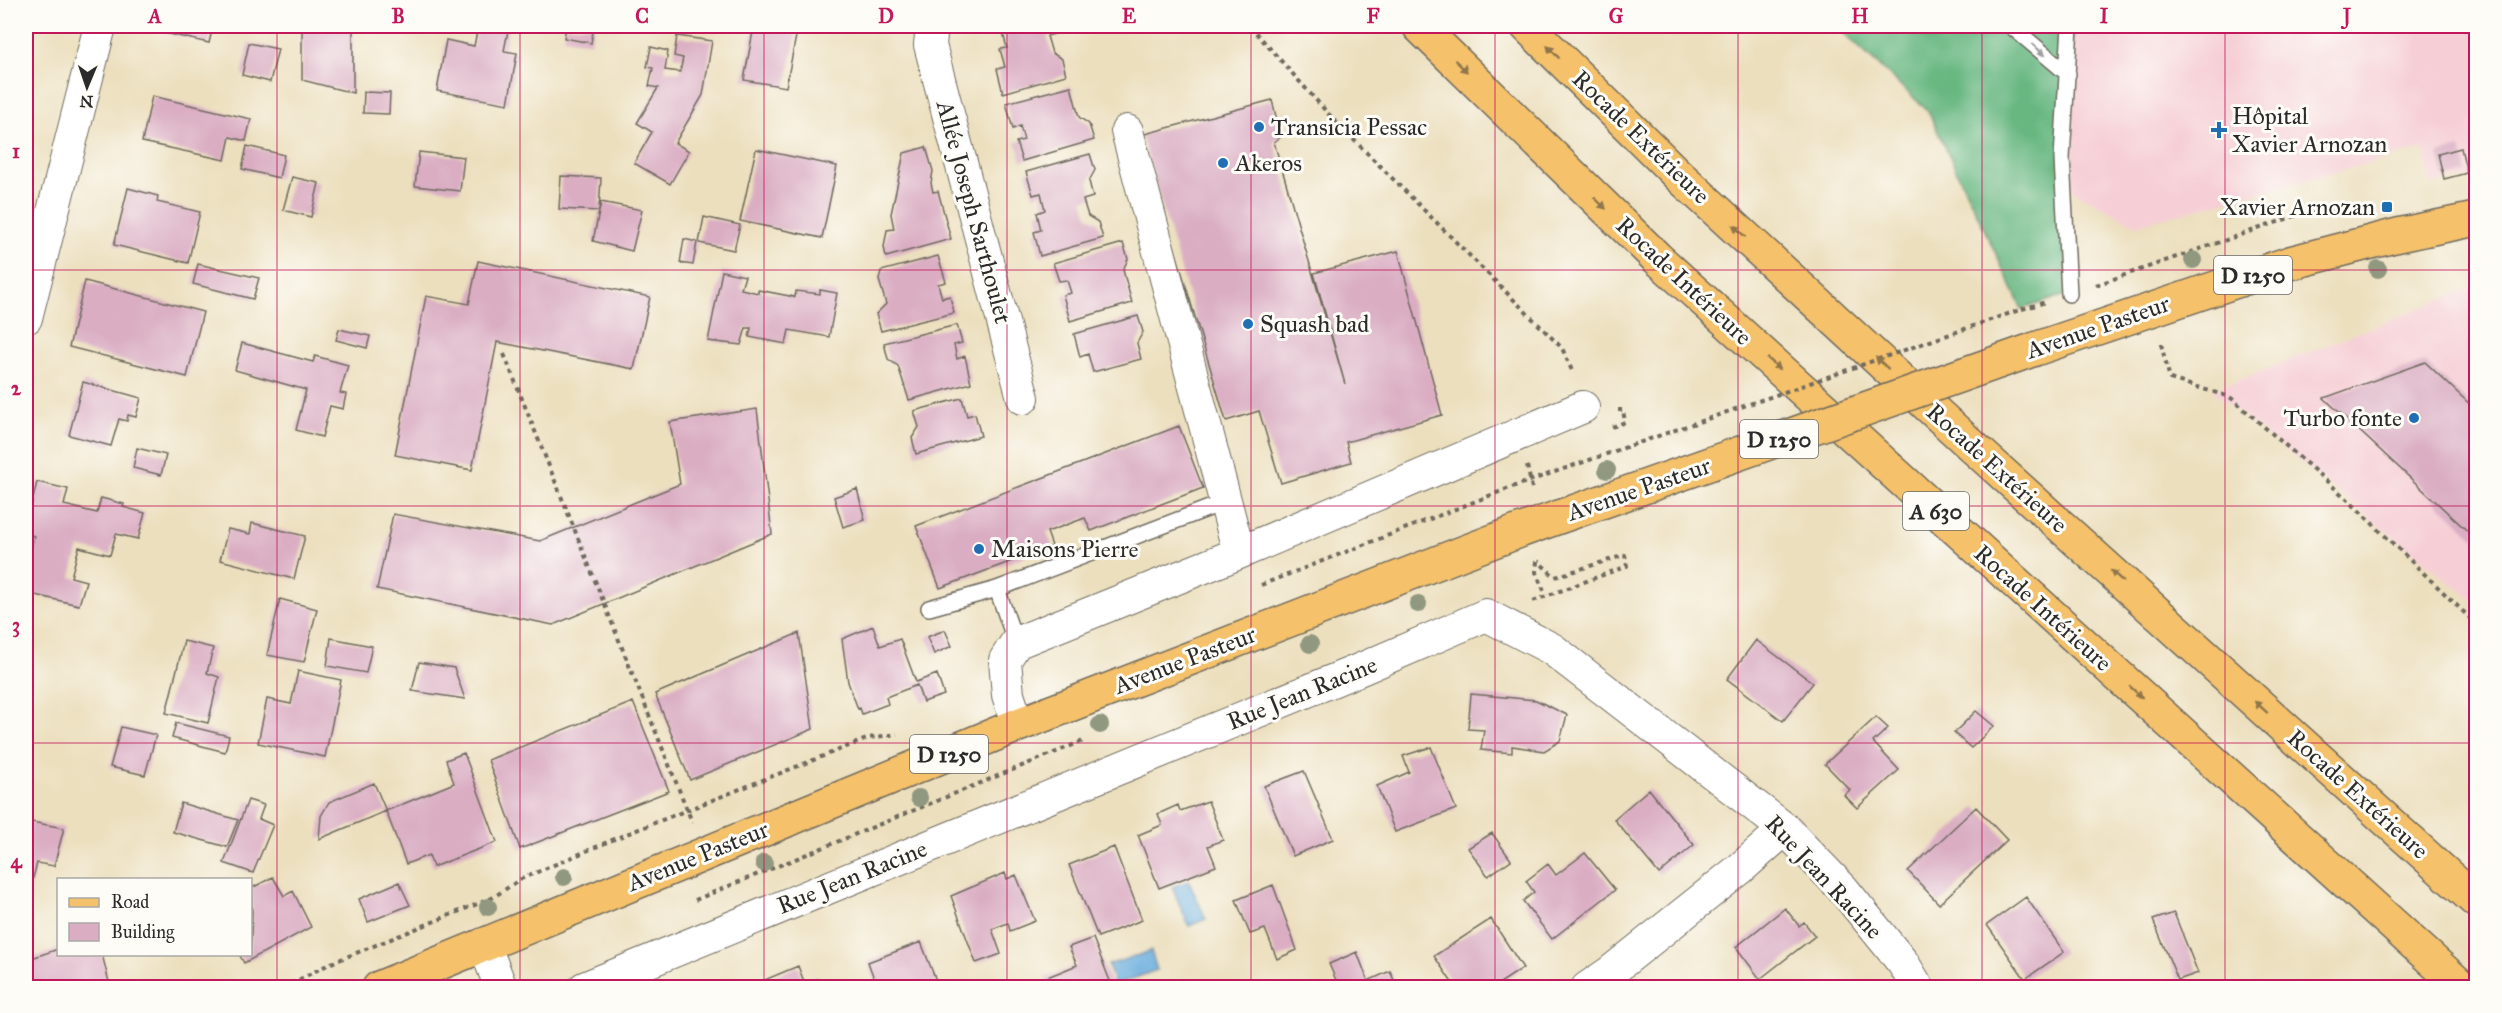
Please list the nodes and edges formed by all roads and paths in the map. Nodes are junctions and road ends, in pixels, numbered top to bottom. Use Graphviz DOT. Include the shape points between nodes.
graph roads {
  1 [pos="100,26"];
  2 [pos="932,26"];
  3 [pos="1250,26"];
  4 [pos="1419,26"];
  5 [pos="1527,26"];
  6 [pos="2011,26"];
  7 [pos="2070,26"];
  8 [pos="2067,74"];
  9 [pos="1127,131"];
  10 [pos="2476,219"];
  11 [pos="2070,294"];
  12 [pos="2151,308"];
  13 [pos="2022,309"];
  14 [pos="26,318"];
  15 [pos="504,354"];
  16 [pos="1023,398"];
  17 [pos="1583,407"];
  18 [pos="1225,502"];
  19 [pos="1239,553"];
  20 [pos="1538,561"];
  21 [pos="1527,565"];
  22 [pos="1260,585"];
  23 [pos="997,589"];
  24 [pos="1546,595"];
  25 [pos="929,608"];
  26 [pos="2476,624"];
  27 [pos="1519,631"];
  28 [pos="1017,643"];
  29 [pos="1018,725"];
  30 [pos="899,734"];
  31 [pos="1090,738"];
  32 [pos="687,810"];
  33 [pos="1785,829"];
  34 [pos="704,853"];
  35 [pos="2476,901"];
  36 [pos="687,903"];
  37 [pos="484,944"];
  38 [pos="283,987"];
  39 [pos="379,987"];
  40 [pos="501,987"];
  41 [pos="584,987"];
  42 [pos="1587,987"];
  43 [pos="1918,987"];
  44 [pos="2463,987"];
  1 -- 14 [label="street"];
  2 -- 16 [label="street, Allée Joseph Sarthoulet" via="930,45"];
  3 -- 17 [label="path" via="1333,119 1562,348"];
  4 -- 44 [label="main road, Rocade Intérieure / A 630, one-way" via="1657,258"];
  35 -- 5 [label="main road, Rocade Extérieure, one-way" via="1885,366 1677,174"];
  6 -- 8 [label="lane, one-way"];
  7 -- 8 [label="lane"];
  8 -- 11 [label="lane" via="2062,158"];
  9 -- 18 [label="street"];
  10 -- 12 [label="main road, Avenue Pasteur / D 1250" via="2290,263"];
  12 -- 26 [label="path" via="2170,379 2230,397 2346,498"];
  12 -- 29 [label="main road, Avenue Pasteur / D 1250, bridge" via="1522,530"];
  13 -- 22 [label="path, bridge" via="1512,487"];
  15 -- 32 [label="path"];
  17 -- 19 [label="street"];
  18 -- 19 [label="street"];
  18 -- 23 [label="lane"];
  19 -- 28 [label="street"];
  20 -- 21 [label="path"];
  20 -- 24 [label="path" via="1536,572"];
  20 -- 24 [label="path" via="1555,577 1625,555 1627,566"];
  23 -- 25 [label="lane"];
  23 -- 28 [label="lane"];
  24 -- 27 [label="path" via="1533,599"];
  27 -- 33 [label="street, Rue Jean Racine" via="1552,649"];
  27 -- 41 [label="street, Rue Jean Racine" via="1486,615"];
  28 -- 29 [label="street" via="1005,660 1008,695"];
  29 -- 34 [label="main road, Avenue Pasteur / D 1250"];
  30 -- 32 [label="path" via="869,738"];
  31 -- 36 [label="path"];
  32 -- 34 [label="path"];
  32 -- 38 [label="path" via="521,879 492,898 329,964"];
  33 -- 42 [label="street" via="1741,868"];
  33 -- 43 [label="street, Rue Jean Racine" via="1842,889"];
  34 -- 37 [label="main road, Avenue Pasteur / D 1250"];
  37 -- 39 [label="main road, Avenue Pasteur / D 1250"];
  37 -- 40 [label="street"];
}
